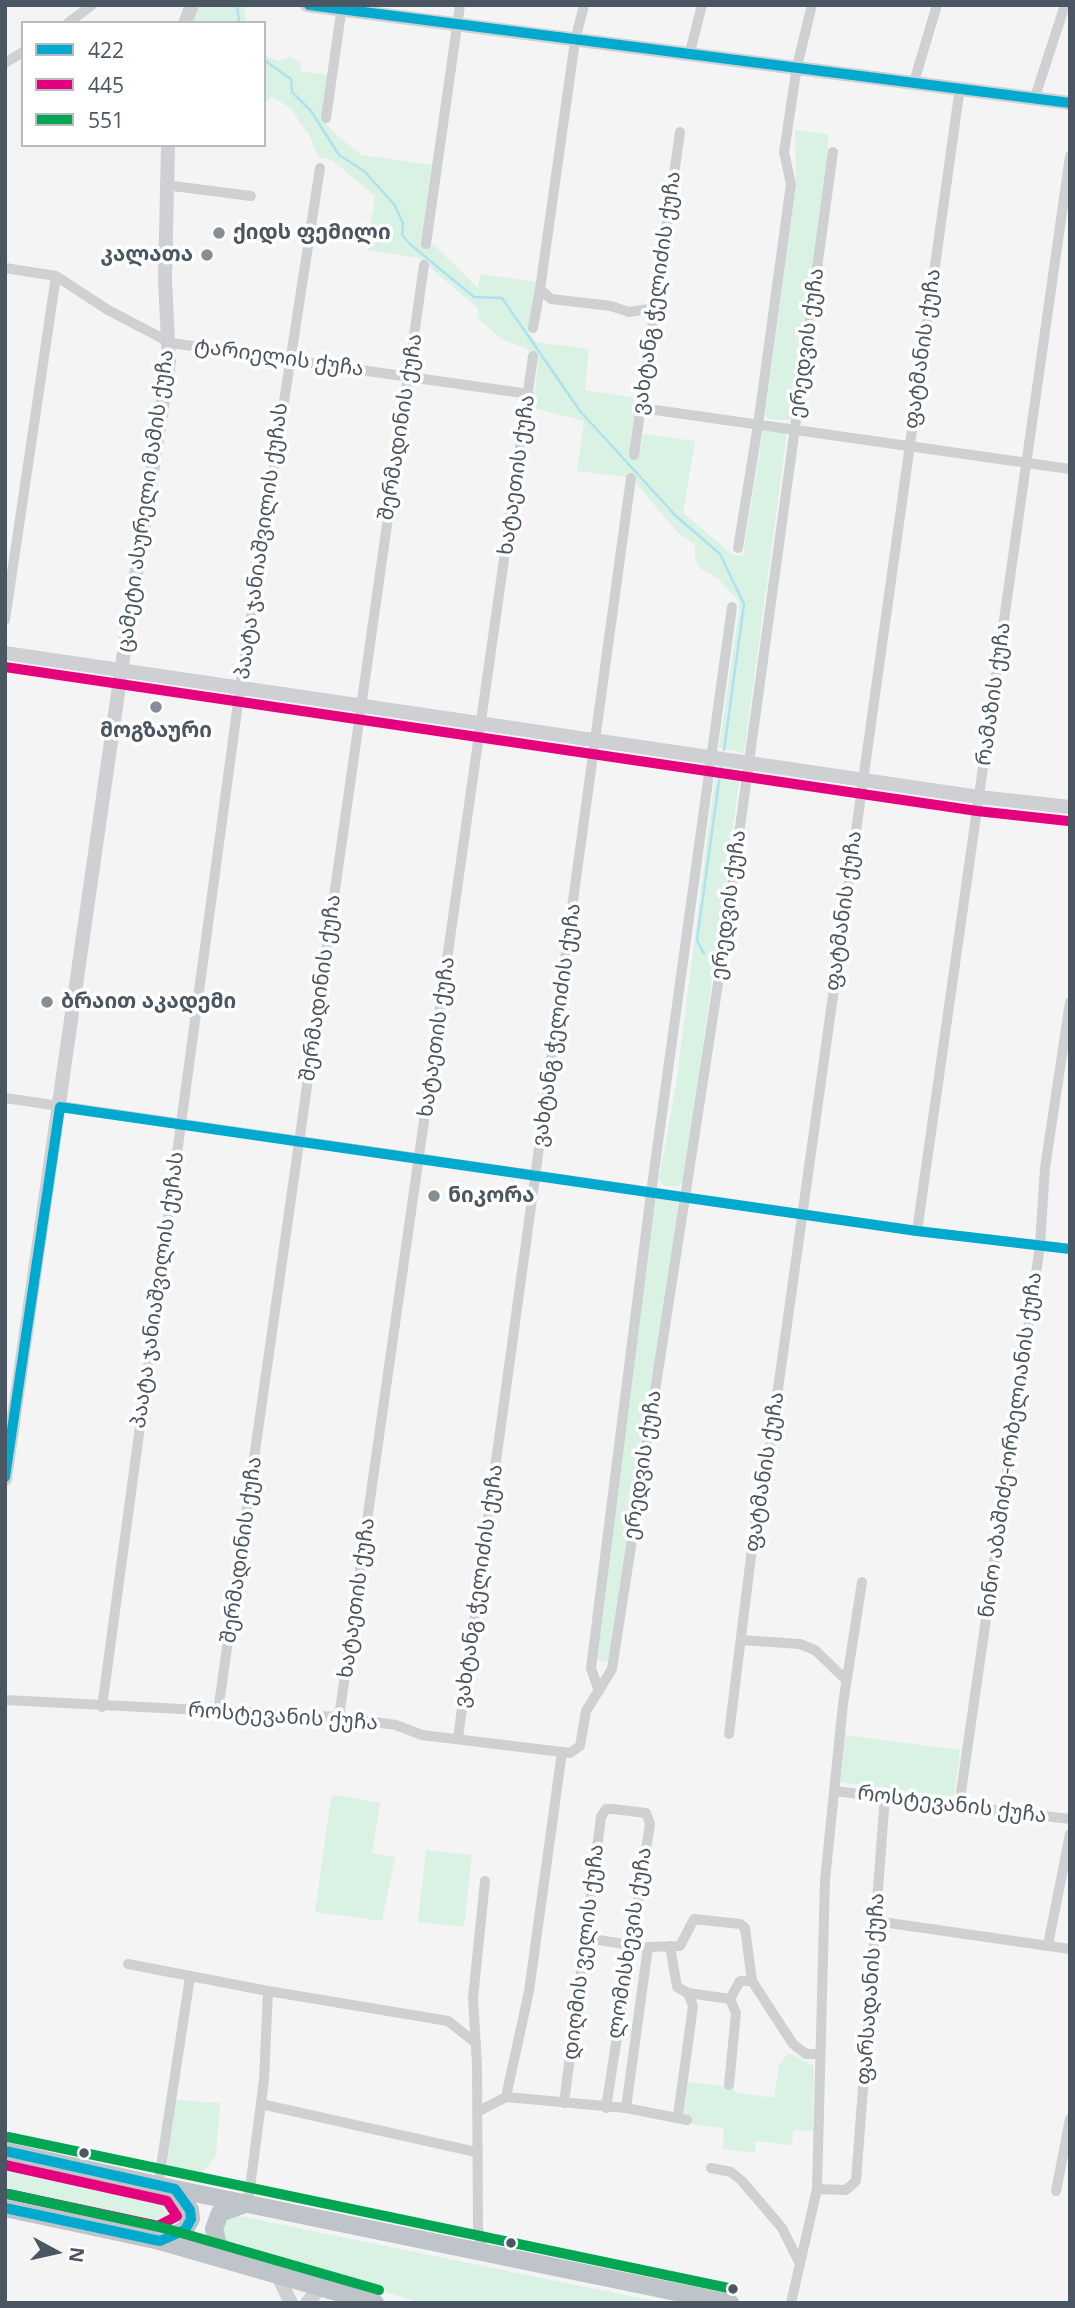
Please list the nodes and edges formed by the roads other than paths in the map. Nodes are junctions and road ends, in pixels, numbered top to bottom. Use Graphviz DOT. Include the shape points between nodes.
graph roads {
  1 [pos="92,5"];
  2 [pos="307,5"];
  3 [pos="460,5"];
  4 [pos="584,5"];
  5 [pos="702,5"];
  6 [pos="812,5"];
  7 [pos="936,5"];
  8 [pos="1065,5"];
  9 [pos="342,8"];
  10 [pos="71,21"];
  11 [pos="455,26"];
  12 [pos="575,41"];
  13 [pos="690,52"];
  14 [pos="21,53"];
  15 [pos="5,63"];
  16 [pos="797,66"];
  17 [pos="914,82"];
  18 [pos="960,87"];
  19 [pos="1035,97"];
  20 [pos="1070,103"];
  21 [pos="326,118"];
  22 [pos="680,132"];
  23 [pos="168,147"];
  24 [pos="833,152"];
  25 [pos="1070,156"];
  26 [pos="320,168"];
  27 [pos="165,185"];
  28 [pos="251,196"];
  29 [pos="426,244"];
  30 [pos="424,265"];
  31 [pos="5,268"];
  32 [pos="56,276"];
  33 [pos="540,289"];
  34 [pos="655,308"];
  35 [pos="534,328"];
  36 [pos="171,343"];
  37 [pos="533,356"];
  38 [pos="289,361"];
  39 [pos="409,375"];
  40 [pos="528,394"];
  41 [pos="641,408"];
  42 [pos="758,425"];
  43 [pos="795,430"];
  44 [pos="909,445"];
  45 [pos="635,454"];
  46 [pos="1027,464"];
  47 [pos="1070,469"];
  48 [pos="631,478"];
  49 [pos="738,548"];
  50 [pos="732,607"];
  51 [pos="5,620"];
  52 [pos="5,653"];
  53 [pos="121,672"];
  54 [pos="240,690"];
  55 [pos="361,707"];
  56 [pos="482,723"];
  57 [pos="597,740"];
  58 [pos="713,757"];
  59 [pos="747,763"];
  60 [pos="862,779"];
  61 [pos="979,797"];
  62 [pos="1070,807"];
  63 [pos="1070,1002"];
  64 [pos="5,1098"];
  65 [pos="60,1107"];
  66 [pos="181,1125"];
  67 [pos="300,1142"];
  68 [pos="420,1159"];
  69 [pos="536,1176"];
  70 [pos="651,1193"];
  71 [pos="685,1197"];
  72 [pos="803,1214"];
  73 [pos="917,1231"];
  74 [pos="1040,1245"];
  75 [pos="1070,1249"];
  76 [pos="5,1479"];
  77 [pos="862,1582"];
  78 [pos="741,1640"];
  79 [pos="846,1680"];
  80 [pos="599,1691"];
  81 [pos="5,1700"];
  82 [pos="102,1707"];
  83 [pos="218,1711"];
  84 [pos="340,1717"];
  85 [pos="729,1734"];
  86 [pos="458,1738"];
  87 [pos="562,1752"];
  88 [pos="834,1791"];
  89 [pos="885,1796"];
  90 [pos="959,1806"];
  91 [pos="613,1809"];
  92 [pos="1070,1819"];
  93 [pos="1070,1834"];
  94 [pos="485,1881"];
  95 [pos="875,1921"];
  96 [pos="585,1938"];
  97 [pos="632,1940"];
  98 [pos="1048,1945"];
  99 [pos="648,1947"];
  100 [pos="670,1947"];
  101 [pos="1070,1949"];
  102 [pos="128,1964"];
  103 [pos="190,1977"];
  104 [pos="752,1981"];
  105 [pos="268,1991"];
  106 [pos="688,1993"];
  107 [pos="730,1999"];
  108 [pos="476,2043"];
  109 [pos="819,2054"];
  110 [pos="729,2085"];
  111 [pos="506,2097"];
  112 [pos="564,2103"];
  113 [pos="261,2104"];
  114 [pos="606,2108"];
  115 [pos="626,2108"];
  116 [pos="477,2112"];
  117 [pos="1070,2119"];
  118 [pos="5,2151"];
  119 [pos="476,2152"];
  120 [pos="711,2168"];
  121 [pos="166,2188"];
  122 [pos="817,2189"];
  123 [pos="1056,2191"];
  124 [pos="248,2203"];
  125 [pos="5,2208"];
  126 [pos="160,2241"];
  127 [pos="482,2250"];
  128 [pos="234,2262"];
  129 [pos="799,2262"];
  130 [pos="277,2274"];
  131 [pos="322,2286"];
  132 [pos="291,2303"];
  133 [pos="307,2303"];
  134 [pos="375,2303"];
  135 [pos="730,2303"];
  136 [pos="791,2303"];
  1 -- 10 [label="street"];
  2 -- 9 [label="street"];
  3 -- 11 [label="street"];
  4 -- 12 [label="street"];
  5 -- 13 [label="street"];
  6 -- 16 [label="street, ერედვის ქუჩა"];
  7 -- 17 [label="street"];
  8 -- 19 [label="street"];
  9 -- 11 [label="street"];
  9 -- 21 [label="street"];
  11 -- 12 [label="street"];
  11 -- 29 [label="street"];
  12 -- 13 [label="street"];
  12 -- 33 [label="street"];
  13 -- 16 [label="street"];
  14 -- 15 [label="street"];
  16 -- 17 [label="street"];
  16 -- 42 [label="street, ერედვის ქუჩა" via="784,152 791,184"];
  17 -- 18 [label="street"];
  18 -- 19 [label="street"];
  18 -- 44 [label="street, ფატმანის ქუჩა"];
  19 -- 20 [label="street"];
  22 -- 34 [label="street, ვახტანგ ჭელიძის ქუჩა"];
  23 -- 27 [label="street, ცამეტი ასურელი მამის ქუჩა"];
  24 -- 43 [label="street, ერედვის ქუჩა"];
  25 -- 46 [label="street, რამაზის ქუჩა"];
  26 -- 38 [label="street, პაატა ჯანიაშვილის ქუჩას"];
  27 -- 28 [label="street"];
  27 -- 36 [label="street, ცამეტი ასურელი მამის ქუჩა" via="165,280"];
  30 -- 39 [label="street, შერმადინის ქუჩა"];
  31 -- 32 [label="street, ტარიელის ქუჩა"];
  32 -- 36 [label="street, ტარიელის ქუჩა"];
  32 -- 51 [label="street"];
  33 -- 34 [label="street" via="551,299 629,312"];
  33 -- 35 [label="street"];
  34 -- 41 [label="street, ვახტანგ ჭელიძის ქუჩა"];
  36 -- 38 [label="street, ტარიელის ქუჩა"];
  36 -- 53 [label="street, ცამეტი ასურელი მამის ქუჩა"];
  37 -- 40 [label="street, ხატაეთის ქუჩა"];
  38 -- 39 [label="street, ტარიელის ქუჩა"];
  38 -- 54 [label="street, პაატა ჯანიაშვილის ქუჩას"];
  39 -- 40 [label="street, ტარიელის ქუჩა"];
  39 -- 55 [label="street, შერმადინის ქუჩა"];
  40 -- 56 [label="street, ხატაეთის ქუჩა"];
  41 -- 42 [label="street"];
  41 -- 45 [label="street, ვახტანგ ჭელიძის ქუჩა"];
  42 -- 43 [label="street"];
  42 -- 49 [label="street, ერედვის ქუჩა"];
  43 -- 44 [label="street"];
  43 -- 59 [label="street, ერედვის ქუჩა"];
  44 -- 46 [label="street"];
  44 -- 60 [label="street, ფატმანის ქუჩა"];
  46 -- 47 [label="street"];
  46 -- 61 [label="street, რამაზის ქუჩა"];
  48 -- 57 [label="street, ვახტანგ ჭელიძის ქუჩა"];
  50 -- 58 [label="street, ერედვის ქუჩა"];
  52 -- 53 [label="street"];
  53 -- 54 [label="street"];
  53 -- 65 [label="street, ცამეტი ასურელი მამის ქუჩა"];
  54 -- 55 [label="street"];
  54 -- 66 [label="street, პაატა ჯანიაშვილის ქუჩას"];
  55 -- 56 [label="street"];
  55 -- 67 [label="street, შერმადინის ქუჩა"];
  56 -- 57 [label="street"];
  56 -- 68 [label="street, ხატაეთის ქუჩა"];
  57 -- 58 [label="street"];
  57 -- 69 [label="street, ვახტანგ ჭელიძის ქუჩა"];
  58 -- 59 [label="street"];
  58 -- 70 [label="street, ერედვის ქუჩა"];
  59 -- 60 [label="street"];
  59 -- 71 [label="street, ერედვის ქუჩა"];
  60 -- 61 [label="street"];
  60 -- 72 [label="street, ფატმანის ქუჩა"];
  61 -- 62 [label="street"];
  61 -- 73 [label="street, რამაზის ქუჩა"];
  63 -- 74 [label="street, ნინო აბაშიძე-ორბელიანის ქუჩა" via="1045,1168"];
  64 -- 65 [label="street"];
  65 -- 66 [label="street"];
  65 -- 76 [label="street, ცამეტი ასურელი მამის ქუჩა"];
  66 -- 67 [label="street"];
  66 -- 82 [label="street, პაატა ჯანიაშვილის ქუჩას"];
  67 -- 68 [label="street"];
  67 -- 83 [label="street, შერმადინის ქუჩა"];
  68 -- 69 [label="street"];
  68 -- 84 [label="street, ხატაეთის ქუჩა"];
  69 -- 70 [label="street"];
  69 -- 86 [label="street, ვახტანგ ჭელიძის ქუჩა"];
  70 -- 71 [label="street"];
  70 -- 80 [label="street, ერედვის ქუჩა" via="590,1668"];
  71 -- 72 [label="street"];
  71 -- 80 [label="street, ერედვის ქუჩა" via="612,1669"];
  72 -- 73 [label="street"];
  72 -- 78 [label="street, ფატმანის ქუჩა"];
  73 -- 74 [label="street"];
  74 -- 75 [label="street"];
  74 -- 90 [label="street, ნინო აბაშიძე-ორბელიანის ქუჩა"];
  77 -- 79 [label="street"];
  78 -- 79 [label="street" via="800,1644 815,1650"];
  78 -- 85 [label="street, ფატმანის ქუჩა"];
  79 -- 88 [label="street"];
  80 -- 87 [label="street" via="586,1711 580,1746 575,1752"];
  81 -- 82 [label="street, როსტევანის ქუჩა"];
  82 -- 83 [label="street, როსტევანის ქუჩა"];
  83 -- 84 [label="street, როსტევანის ქუჩა"];
  84 -- 86 [label="street, როსტევანის ქუჩა"];
  86 -- 87 [label="street, როსტევანის ქუჩა"];
  87 -- 111 [label="street" via="529,1991"];
  88 -- 89 [label="street, როსტევანის ქუჩა"];
  88 -- 109 [label="street" via="825,1880"];
  89 -- 90 [label="street, როსტევანის ქუჩა"];
  89 -- 95 [label="street, ფარსადანის ქუჩა"];
  90 -- 92 [label="street, როსტევანის ქუჩა"];
  91 -- 96 [label="street, დიღმის ველის ქუჩა" via="606,1809 601,1817"];
  91 -- 97 [label="street, ლომისხევის ქუჩა" via="650,1817"];
  93 -- 98 [label="street"];
  94 -- 108 [label="street" via="473,1998"];
  95 -- 98 [label="street"];
  95 -- 122 [label="street, ფარსადანის ქუჩა" via="856,2181 846,2190"];
  96 -- 97 [label="street"];
  96 -- 112 [label="street, დიღმის ველის ქუჩა"];
  97 -- 99 [label="street"];
  97 -- 114 [label="street, ლომისხევის ქუჩა"];
  98 -- 101 [label="street"];
  99 -- 100 [label="street"];
  99 -- 115 [label="street"];
  100 -- 104 [label="street" via="680,1946 694,1919 740,1924 745,1928"];
  100 -- 106 [label="street" via="677,1987"];
  102 -- 103 [label="street"];
  103 -- 105 [label="street"];
  103 -- 121 [label="street"];
  104 -- 107 [label="street" via="740,1981"];
  104 -- 109 [label="street" via="793,2044 806,2054"];
  105 -- 108 [label="street" via="448,2021"];
  105 -- 113 [label="street"];
  106 -- 107 [label="street"];
  106 -- 115 [label="street" via="692,2006 682,2118"];
  107 -- 110 [label="street" via="736,2013"];
  108 -- 116 [label="street"];
  109 -- 122 [label="street"];
  111 -- 112 [label="street"];
  111 -- 116 [label="street"];
  112 -- 114 [label="street"];
  113 -- 119 [label="street"];
  113 -- 124 [label="street"];
  114 -- 115 [label="street"];
  116 -- 119 [label="street"];
  117 -- 123 [label="street"];
  118 -- 121 [label="highway"];
  119 -- 127 [label="street"];
  120 -- 129 [label="street" via="731,2172 742,2181 782,2228"];
  121 -- 124 [label="highway"];
  121 -- 126 [label="highway" via="190,2210 191,2219 185,2230"];
  122 -- 129 [label="street"];
  124 -- 127 [label="highway"];
  124 -- 128 [label="highway" via="220,2213 214,2229 218,2244"];
  125 -- 126 [label="highway"];
  126 -- 128 [label="highway"];
  127 -- 135 [label="highway"];
  128 -- 130 [label="highway"];
  129 -- 136 [label="street"];
  130 -- 131 [label="highway"];
  130 -- 132 [label="street"];
  131 -- 133 [label="street"];
  131 -- 134 [label="highway"];
}
